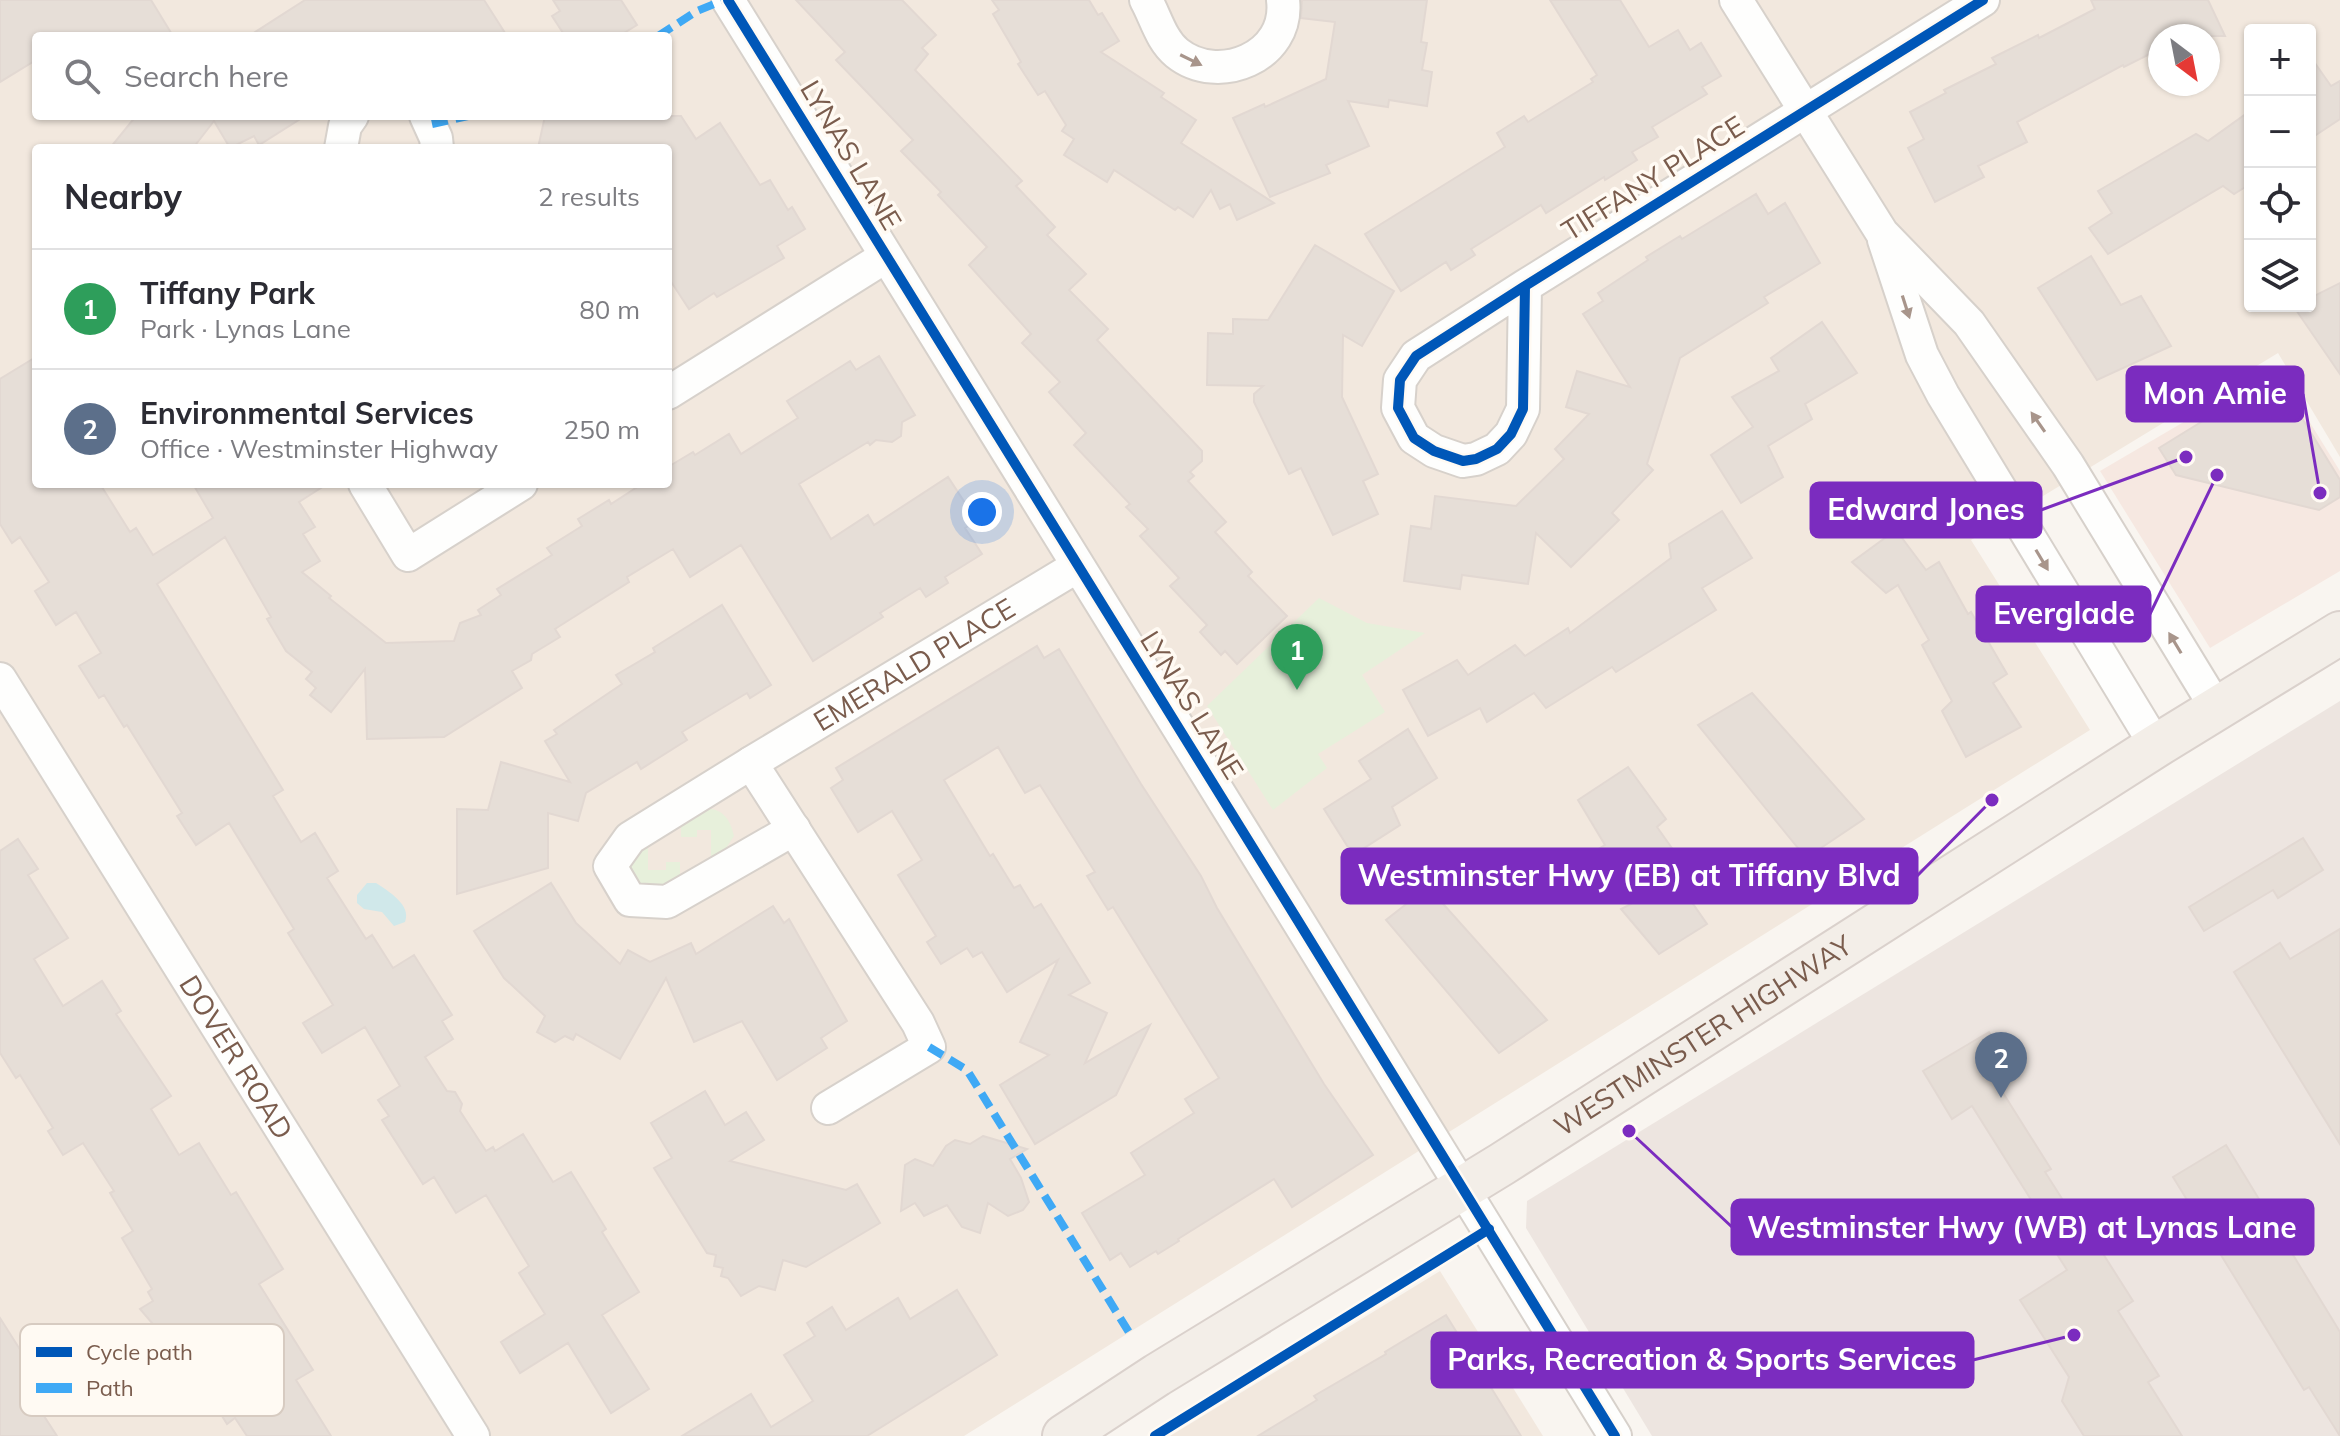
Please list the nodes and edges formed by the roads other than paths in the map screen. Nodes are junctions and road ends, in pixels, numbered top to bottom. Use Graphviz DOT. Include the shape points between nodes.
graph roads {
  1 [pos="728,0"];
  2 [pos="1146,0"];
  3 [pos="1283,0"];
  4 [pos="1736,0"];
  5 [pos="1983,0"];
  6 [pos="1807,111"];
  7 [pos="349,120"];
  8 [pos="429,120"];
  9 [pos="342,144"];
  10 [pos="436,144"];
  11 [pos="1882,233"];
  12 [pos="885,257"];
  13 [pos="1525,286"];
  14 [pos="672,390"];
  15 [pos="367,488"];
  16 [pos="515,488"];
  17 [pos="1076,567"];
  18 [pos="2340,633"];
  19 [pos="0,679"];
  20 [pos="2217,709"];
  21 [pos="2156,746"];
  22 [pos="751,763"];
  23 [pos="794,829"];
  24 [pos="828,1108"];
  25 [pos="1464,1187"];
  26 [pos="473,1436"];
  27 [pos="1064,1436"];
  28 [pos="1615,1436"];
  1 -- 12 [label="street, LYNAS LANE"];
  2 -- 3 [label="street, one-way" via="1175,52 1212,68 1233,67 1268,46 1279,28"];
  4 -- 6 [label="street"];
  5 -- 6 [label="street, TIFFANY PLACE"];
  6 -- 11 [label="street"];
  6 -- 13 [label="street, TIFFANY PLACE"];
  7 -- 9 [label="street"];
  8 -- 10 [label="street"];
  20 -- 11 [label="street, one-way" via="2068,465 1969,323"];
  11 -- 21 [label="street, one-way" via="1922,355 1943,395"];
  12 -- 14 [label="street"];
  12 -- 17 [label="street, LYNAS LANE"];
  13 -- 13 [label="street, TIFFANY PLACE" via="1416,356 1400,380 1398,408 1414,438 1434,451 1463,461 1476,459 1497,449 1511,434 1523,409"];
  15 -- 16 [label="street" via="408,555"];
  17 -- 22 [label="street, EMERALD PLACE"];
  17 -- 25 [label="street, LYNAS LANE"];
  18 -- 20 [label="main road, WESTMINSTER HIGHWAY"];
  19 -- 26 [label="street, DOVER ROAD"];
  20 -- 21 [label="main road, WESTMINSTER HIGHWAY"];
  21 -- 25 [label="main road, WESTMINSTER HIGHWAY"];
  22 -- 23 [label="street"];
  22 -- 23 [label="street, EMERALD PLACE" via="630,838 610,866 630,900 667,902"];
  23 -- 24 [label="street" via="929,1047"];
  25 -- 27 [label="main road, WESTMINSTER HIGHWAY"];
  25 -- 28 [label="street, LYNAS LANE"];
}
